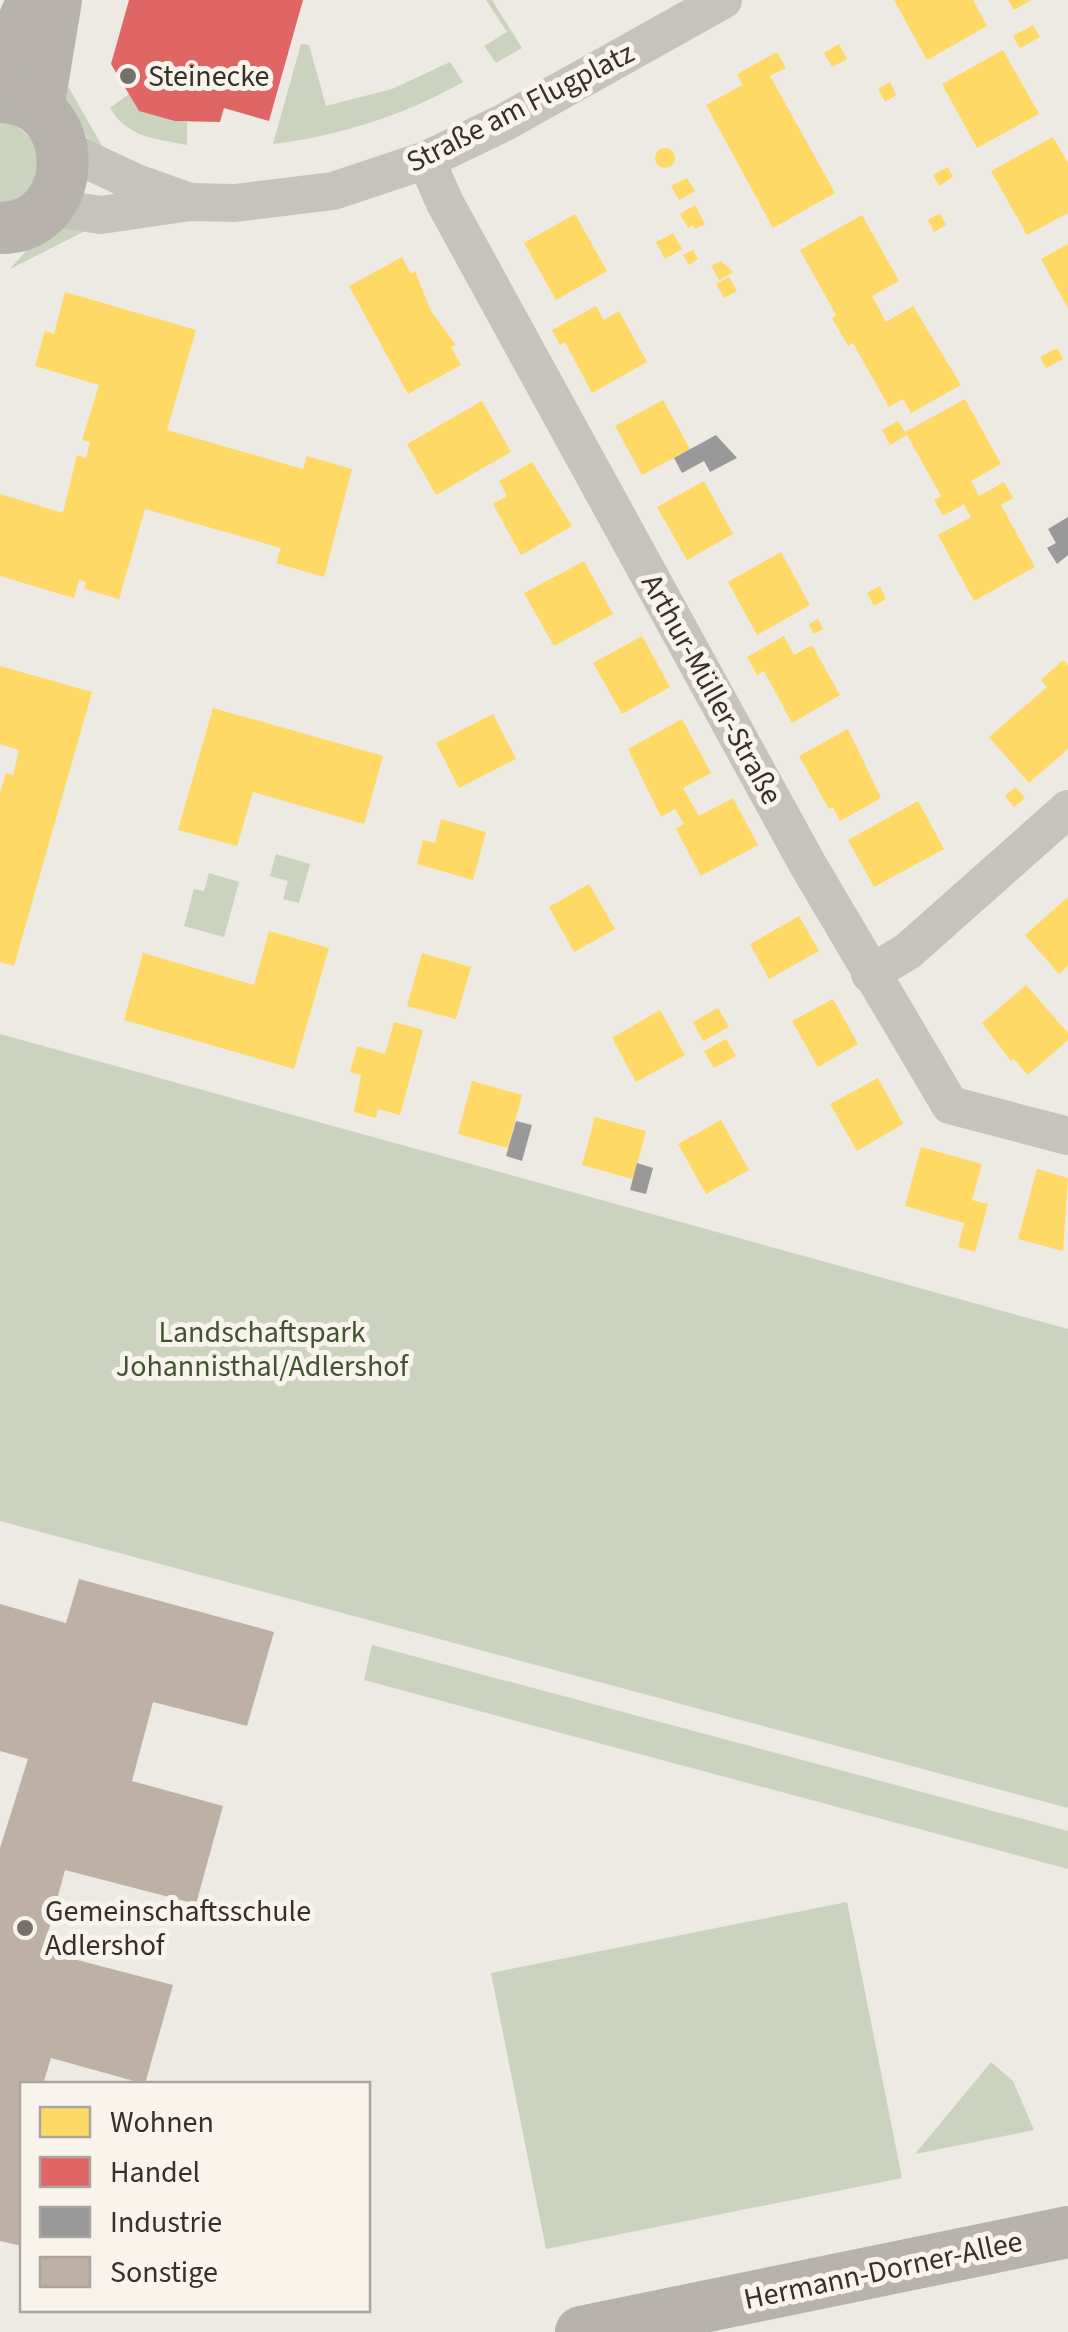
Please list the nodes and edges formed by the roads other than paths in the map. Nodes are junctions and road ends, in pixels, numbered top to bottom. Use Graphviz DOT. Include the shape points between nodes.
graph roads {
  1 [pos="33,0"];
  2 [pos="56,0"];
  3 [pos="723,0"];
  4 [pos="0,74"];
  5 [pos="34,118"];
  6 [pos="426,160"];
  7 [pos="190,202"];
  8 [pos="14,229"];
  9 [pos="1068,808"];
  10 [pos="870,974"];
  11 [pos="1068,1136"];
  12 [pos="1068,2232"];
  13 [pos="581,2332"];
  1 -- 4 [label="street"];
  2 -- 5 [label="street"];
  3 -- 6 [label="street, Straße am Flugplatz"];
  5 -- 7 [label="street, Straße am Flugplatz" via="136,184"];
  5 -- 8 [label="street" via="59,190"];
  6 -- 7 [label="street, Straße am Flugplatz" via="333,191"];
  6 -- 10 [label="street, Arthur-Müller-Straße"];
  7 -- 8 [label="street, Straße am Flugplatz"];
  9 -- 10 [label="street" via="908,951"];
  10 -- 11 [label="street, Arthur-Müller-Straße" via="950,1105"];
  12 -- 13 [label="street, Hermann-Dorner-Allee"];
}
